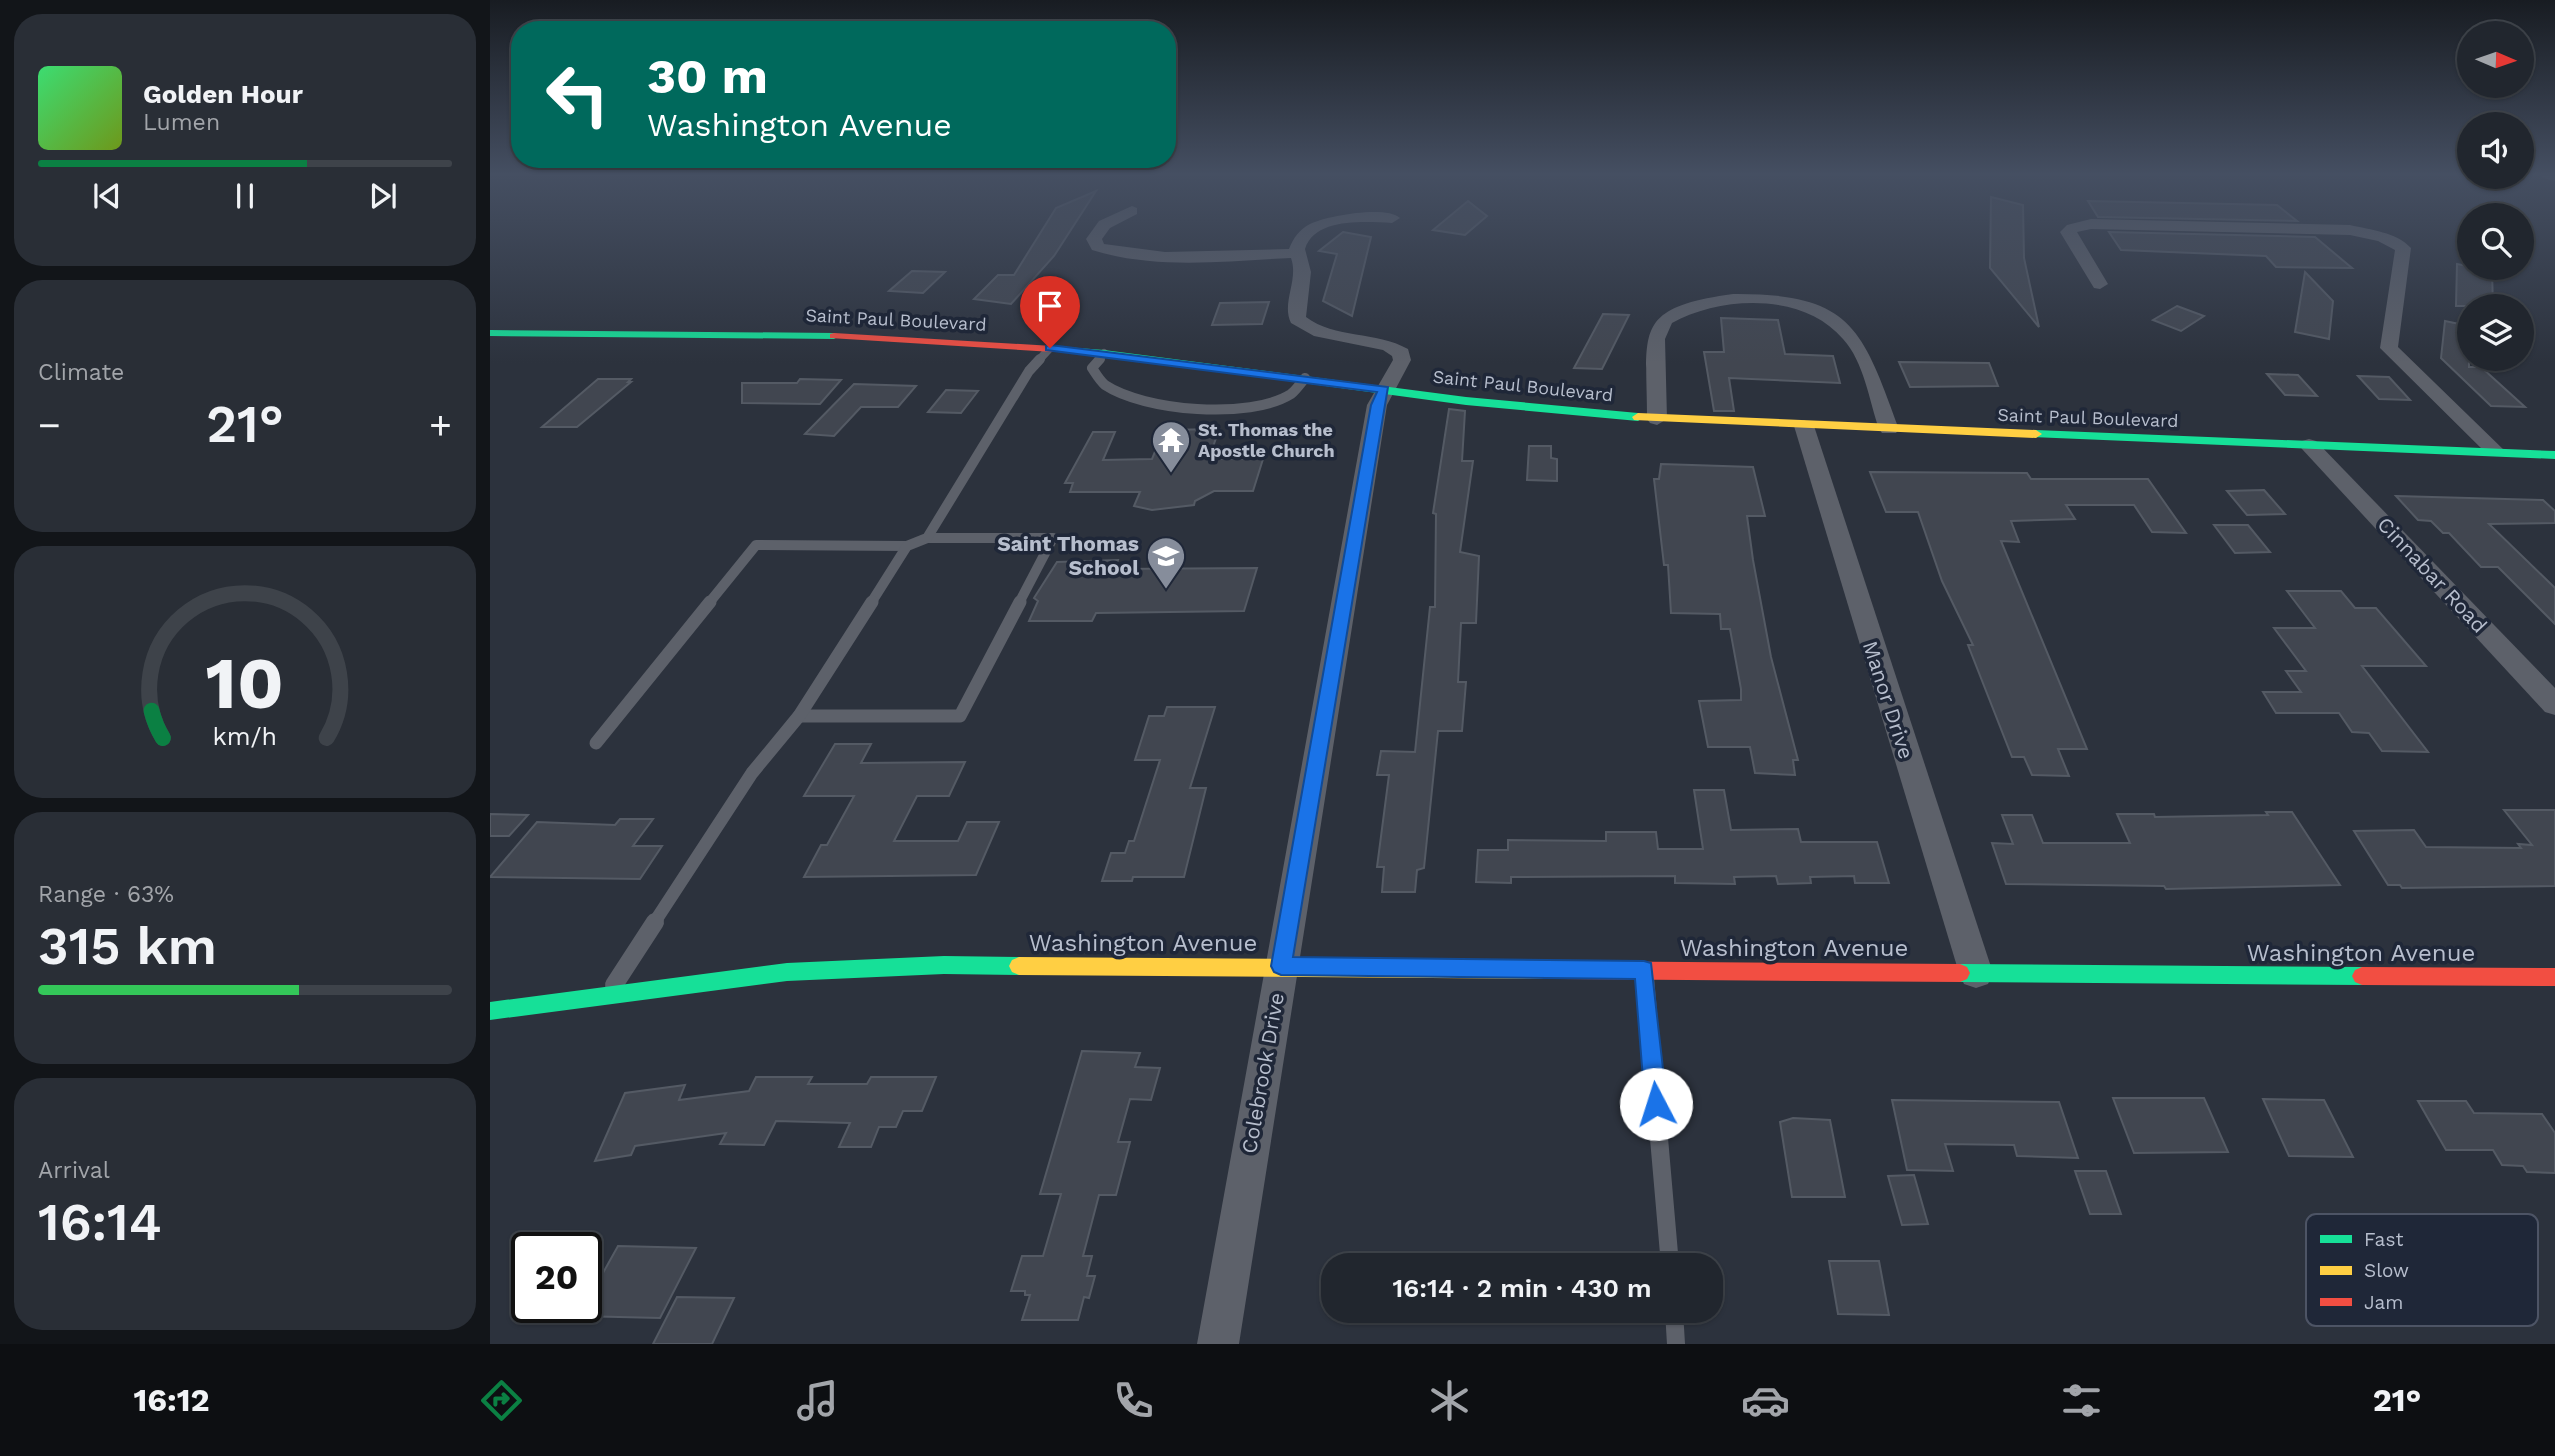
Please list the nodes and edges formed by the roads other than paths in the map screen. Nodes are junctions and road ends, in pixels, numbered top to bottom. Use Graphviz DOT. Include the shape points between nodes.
graph roads {
  1 [pos="1094,238"];
  2 [pos="1303,238"];
  3 [pos="2070,238"];
  4 [pos="2384,238"];
  5 [pos="1297,253"];
  6 [pos="2100,284"];
  7 [pos="490,333"];
  8 [pos="1050,348"];
  9 [pos="1104,353"];
  10 [pos="1305,378"];
  11 [pos="1384,389"];
  12 [pos="1657,419"];
  13 [pos="1804,426"];
  14 [pos="1889,429"];
  15 [pos="2309,445"];
  16 [pos="2496,452"];
  17 [pos="2555,455"];
  18 [pos="927,538"];
  19 [pos="907,546"];
  20 [pos="2555,705"];
  21 [pos="799,716"];
  22 [pos="596,743"];
  23 [pos="1281,966"];
  24 [pos="1644,970"];
  25 [pos="1976,973"];
  26 [pos="2555,977"];
  27 [pos="606,996"];
  28 [pos="490,1010"];
  29 [pos="1669,1253"];
  30 [pos="1675,1323"];
  31 [pos="1217,1344"];
  32 [pos="1676,1344"];
  1 -- 5 [label="street" via="1098,247 1124,253 1209,257"];
  2 -- 5 [label="street"];
  3 -- 6 [label="street"];
  4 -- 16 [label="street" via="2403,248 2389,348"];
  5 -- 11 [label="street, Colebrook Drive" via="1304,276 1297,319 1310,329 1385,343 1401,353 1399,368"];
  7 -- 8 [label="street, Saint Paul Boulevard" via="820,335"];
  8 -- 9 [label="street, Saint Paul Boulevard"];
  8 -- 18 [label="lane" via="1029,371"];
  9 -- 10 [label="street, Saint Paul Boulevard"];
  9 -- 10 [label="lane" via="1092,368 1094,378 1112,391 1164,406 1275,401 1290,395"];
  10 -- 11 [label="street, Saint Paul Boulevard"];
  11 -- 12 [label="street, Saint Paul Boulevard"];
  11 -- 23 [label="street, Colebrook Drive" via="1377,405"];
  12 -- 13 [label="street, Saint Paul Boulevard"];
  12 -- 14 [label="street" via="1656,339 1664,320 1701,303 1753,299 1815,312 1849,333"];
  13 -- 14 [label="street, Saint Paul Boulevard"];
  13 -- 25 [label="street, Manor Drive"];
  14 -- 15 [label="street, Saint Paul Boulevard"];
  15 -- 16 [label="street, Saint Paul Boulevard"];
  15 -- 20 [label="street, Cinnabar Road"];
  16 -- 17 [label="street, Saint Paul Boulevard"];
  18 -- 19 [label="lane"];
  18 -- 21 [label="lane" via="1053,538 960,716"];
  19 -- 21 [label="lane"];
  19 -- 22 [label="lane" via="756,545"];
  21 -- 27 [label="lane" via="752,773"];
  23 -- 24 [label="street, Washington Avenue"];
  23 -- 27 [label="street, Washington Avenue" via="869,967 720,979"];
  23 -- 31 [label="street, Colebrook Drive"];
  24 -- 25 [label="street, Washington Avenue"];
  24 -- 29 [label="lane"];
  25 -- 26 [label="street, Washington Avenue"];
  27 -- 28 [label="street, Washington Avenue"];
  30 -- 32 [label="lane"];
}
